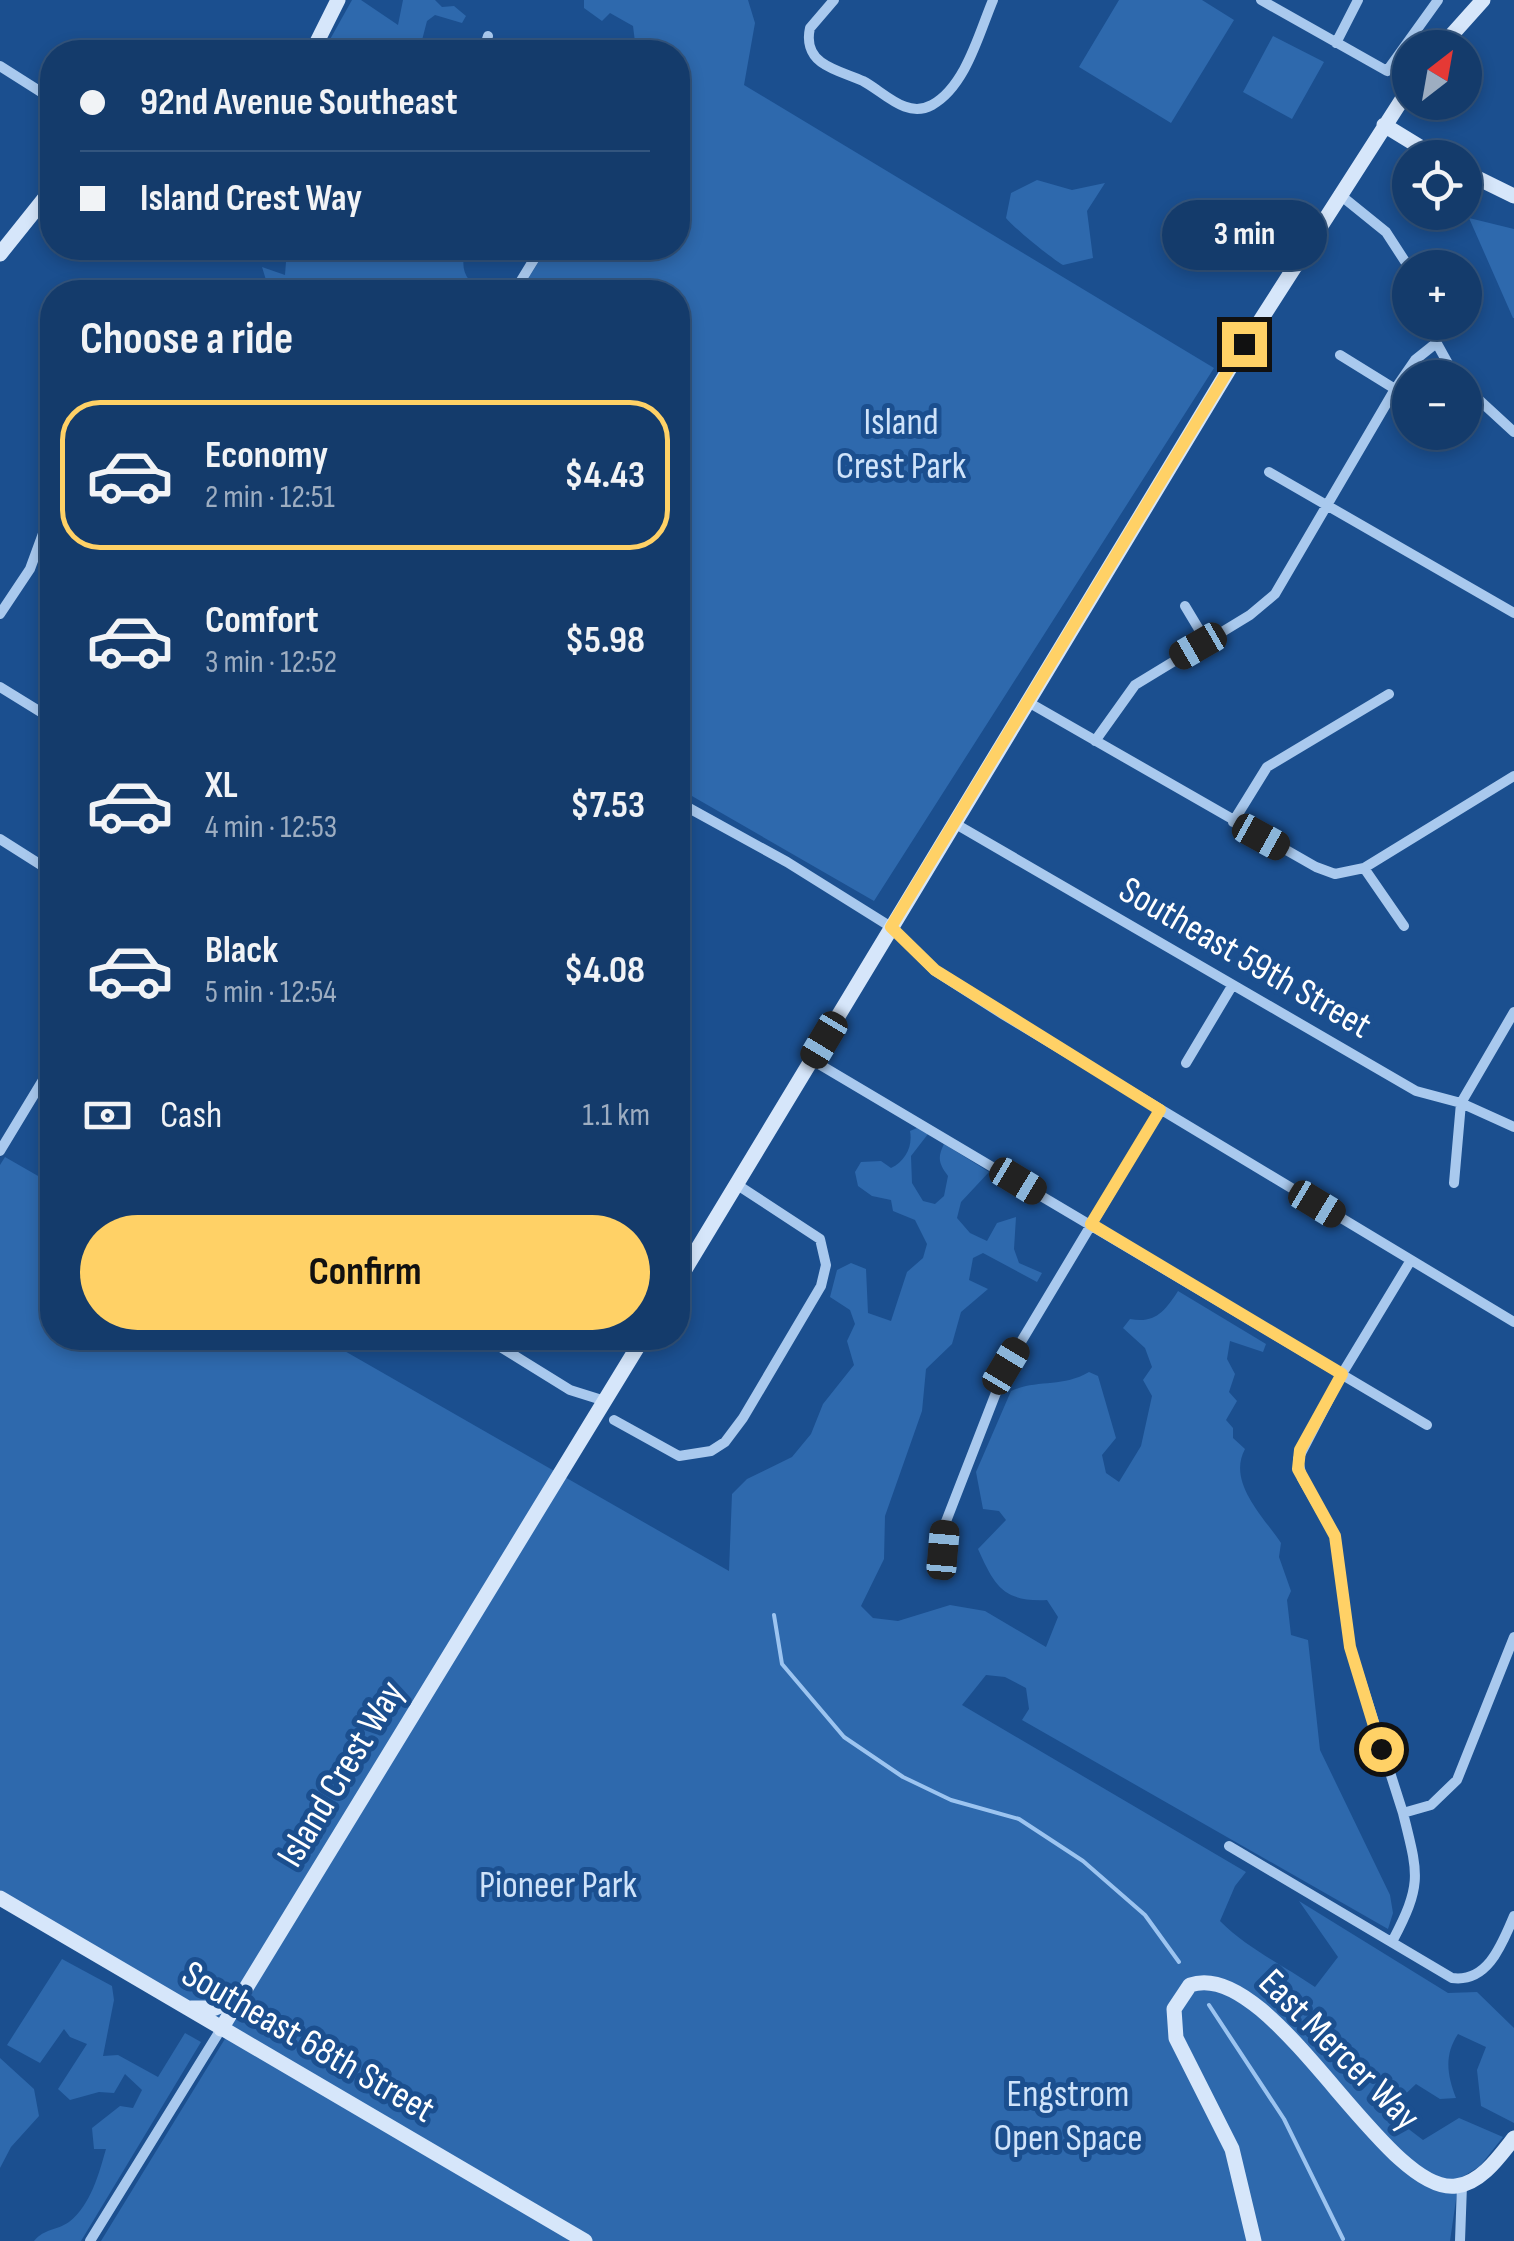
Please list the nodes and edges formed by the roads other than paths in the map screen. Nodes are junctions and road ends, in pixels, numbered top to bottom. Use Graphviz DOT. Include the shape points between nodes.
graph roads {
  1 [pos="338,0"];
  2 [pos="834,0"];
  3 [pos="993,0"];
  4 [pos="1261,0"];
  5 [pos="1358,0"];
  6 [pos="1438,0"];
  7 [pos="1483,0"];
  8 [pos="1456,30"];
  9 [pos="488,36"];
  10 [pos="318,40"];
  11 [pos="487,40"];
  12 [pos="1336,44"];
  13 [pos="0,66"];
  14 [pos="40,91"];
  15 [pos="1392,113"];
  16 [pos="1384,125"];
  17 [pos="1409,140"];
  18 [pos="1482,180"];
  19 [pos="1338,194"];
  20 [pos="1514,196"];
  21 [pos="40,204"];
  22 [pos="1398,250"];
  23 [pos="0,254"];
  24 [pos="1433,340"];
  25 [pos="1435,344"];
  26 [pos="1340,355"];
  27 [pos="1415,360"];
  28 [pos="1445,360"];
  29 [pos="1392,387"];
  30 [pos="1392,394"];
  31 [pos="1482,403"];
  32 [pos="1514,432"];
  33 [pos="1269,472"];
  34 [pos="1328,506"];
  35 [pos="40,541"];
  36 [pos="1185,606"];
  37 [pos="1514,613"];
  38 [pos="0,614"];
  39 [pos="1206,642"];
  40 [pos="0,688"];
  41 [pos="1389,694"];
  42 [pos="1028,702"];
  43 [pos="40,712"];
  44 [pos="1095,741"];
  45 [pos="1514,776"];
  46 [pos="690,809"];
  47 [pos="1233,822"];
  48 [pos="954,823"];
  49 [pos="0,839"];
  50 [pos="40,864"];
  51 [pos="1364,868"];
  52 [pos="1404,926"];
  53 [pos="891,927"];
  54 [pos="1232,986"];
  55 [pos="1514,1012"];
  56 [pos="812,1060"];
  57 [pos="1186,1063"];
  58 [pos="40,1091"];
  59 [pos="1461,1103"];
  60 [pos="1160,1110"];
  61 [pos="1514,1128"];
  62 [pos="1,1148"];
  63 [pos="1454,1183"];
  64 [pos="736,1184"];
  65 [pos="1091,1224"];
  66 [pos="1411,1260"];
  67 [pos="690,1261"];
  68 [pos="1514,1322"];
  69 [pos="505,1350"];
  70 [pos="636,1350"];
  71 [pos="1342,1374"];
  72 [pos="604,1401"];
  73 [pos="614,1420"];
  74 [pos="1427,1424"];
  75 [pos="943,1550"];
  76 [pos="1514,1637"];
  77 [pos="1403,1813"];
  78 [pos="1229,1846"];
  79 [pos="0,1898"];
  80 [pos="1514,1916"];
  81 [pos="1393,1940"];
  82 [pos="244,1995"];
  83 [pos="174,2001"];
  84 [pos="222,2030"];
  85 [pos="1514,2138"];
  86 [pos="1462,2185"];
  87 [pos="90,2241"];
  88 [pos="585,2241"];
  89 [pos="1254,2241"];
  90 [pos="1460,2241"];
  1 -- 10 [label="main road"];
  2 -- 3 [label="street" via="810,28 813,53 821,63 917,109 928,108 950,88"];
  4 -- 12 [label="street"];
  5 -- 12 [label="street"];
  6 -- 12 [label="street" via="1387,71"];
  7 -- 8 [label="main road"];
  9 -- 11 [label="street"];
  13 -- 14 [label="street"];
  15 -- 16 [label="main road"];
  16 -- 17 [label="main road"];
  16 -- 19 [label="main road"];
  18 -- 20 [label="main road"];
  19 -- 22 [label="street" via="1386,232"];
  19 -- 42 [label="main road"];
  21 -- 23 [label="main road"];
  24 -- 25 [label="street"];
  25 -- 27 [label="street"];
  25 -- 28 [label="street"];
  26 -- 29 [label="street"];
  30 -- 34 [label="street"];
  31 -- 32 [label="street"];
  33 -- 34 [label="street"];
  34 -- 37 [label="street"];
  34 -- 39 [label="street" via="1276,594"];
  35 -- 38 [label="street"];
  36 -- 39 [label="street"];
  39 -- 44 [label="street" via="1135,686"];
  40 -- 43 [label="street"];
  41 -- 47 [label="street" via="1267,766"];
  42 -- 44 [label="street"];
  42 -- 48 [label="main road"];
  44 -- 47 [label="street"];
  45 -- 51 [label="street"];
  46 -- 53 [label="street"];
  47 -- 51 [label="street" via="1335,874"];
  48 -- 53 [label="main road"];
  48 -- 54 [label="street, Southeast 59th Street"];
  49 -- 50 [label="street"];
  51 -- 52 [label="street"];
  53 -- 56 [label="main road"];
  53 -- 60 [label="street" via="935,970"];
  54 -- 57 [label="street"];
  54 -- 59 [label="street, Southeast 59th Street" via="1416,1091"];
  55 -- 59 [label="street"];
  56 -- 64 [label="main road"];
  56 -- 65 [label="street"];
  58 -- 62 [label="street"];
  59 -- 61 [label="street, Southeast 59th Street"];
  59 -- 63 [label="street"];
  60 -- 65 [label="street"];
  60 -- 66 [label="street"];
  64 -- 67 [label="main road"];
  64 -- 73 [label="street" via="813,1231 824,1248 820,1286 744,1418 711,1452 678,1456"];
  65 -- 71 [label="street"];
  65 -- 75 [label="street" via="1006,1366 945,1524"];
  66 -- 68 [label="street"];
  66 -- 71 [label="street"];
  69 -- 72 [label="street" via="570,1390"];
  70 -- 72 [label="main road, Island Crest Way"];
  71 -- 74 [label="street"];
  71 -- 77 [label="street" via="1300,1450 1298,1469 1335,1536 1355,1666"];
  72 -- 82 [label="main road, Island Crest Way"];
  76 -- 77 [label="street" via="1457,1780 1431,1805"];
  77 -- 81 [label="street" via="1416,1893"];
  78 -- 81 [label="street"];
  79 -- 83 [label="main road, Southeast 68th Street"];
  80 -- 81 [label="street" via="1490,1963 1469,1978 1452,1978"];
  82 -- 83 [label="main road" via="204,2009"];
  82 -- 84 [label="main road, Island Crest Way"];
  83 -- 84 [label="main road, Southeast 68th Street"];
  84 -- 87 [label="street, Island Crest Way"];
  84 -- 88 [label="main road, Southeast 68th Street"];
  85 -- 86 [label="main road"];
  86 -- 89 [label="main road, East Mercer Way" via="1441,2186 1419,2174 1253,2002 1226,1986 1197,1982 1174,2009 1176,2038 1232,2150"];
  86 -- 90 [label="street"];
}
